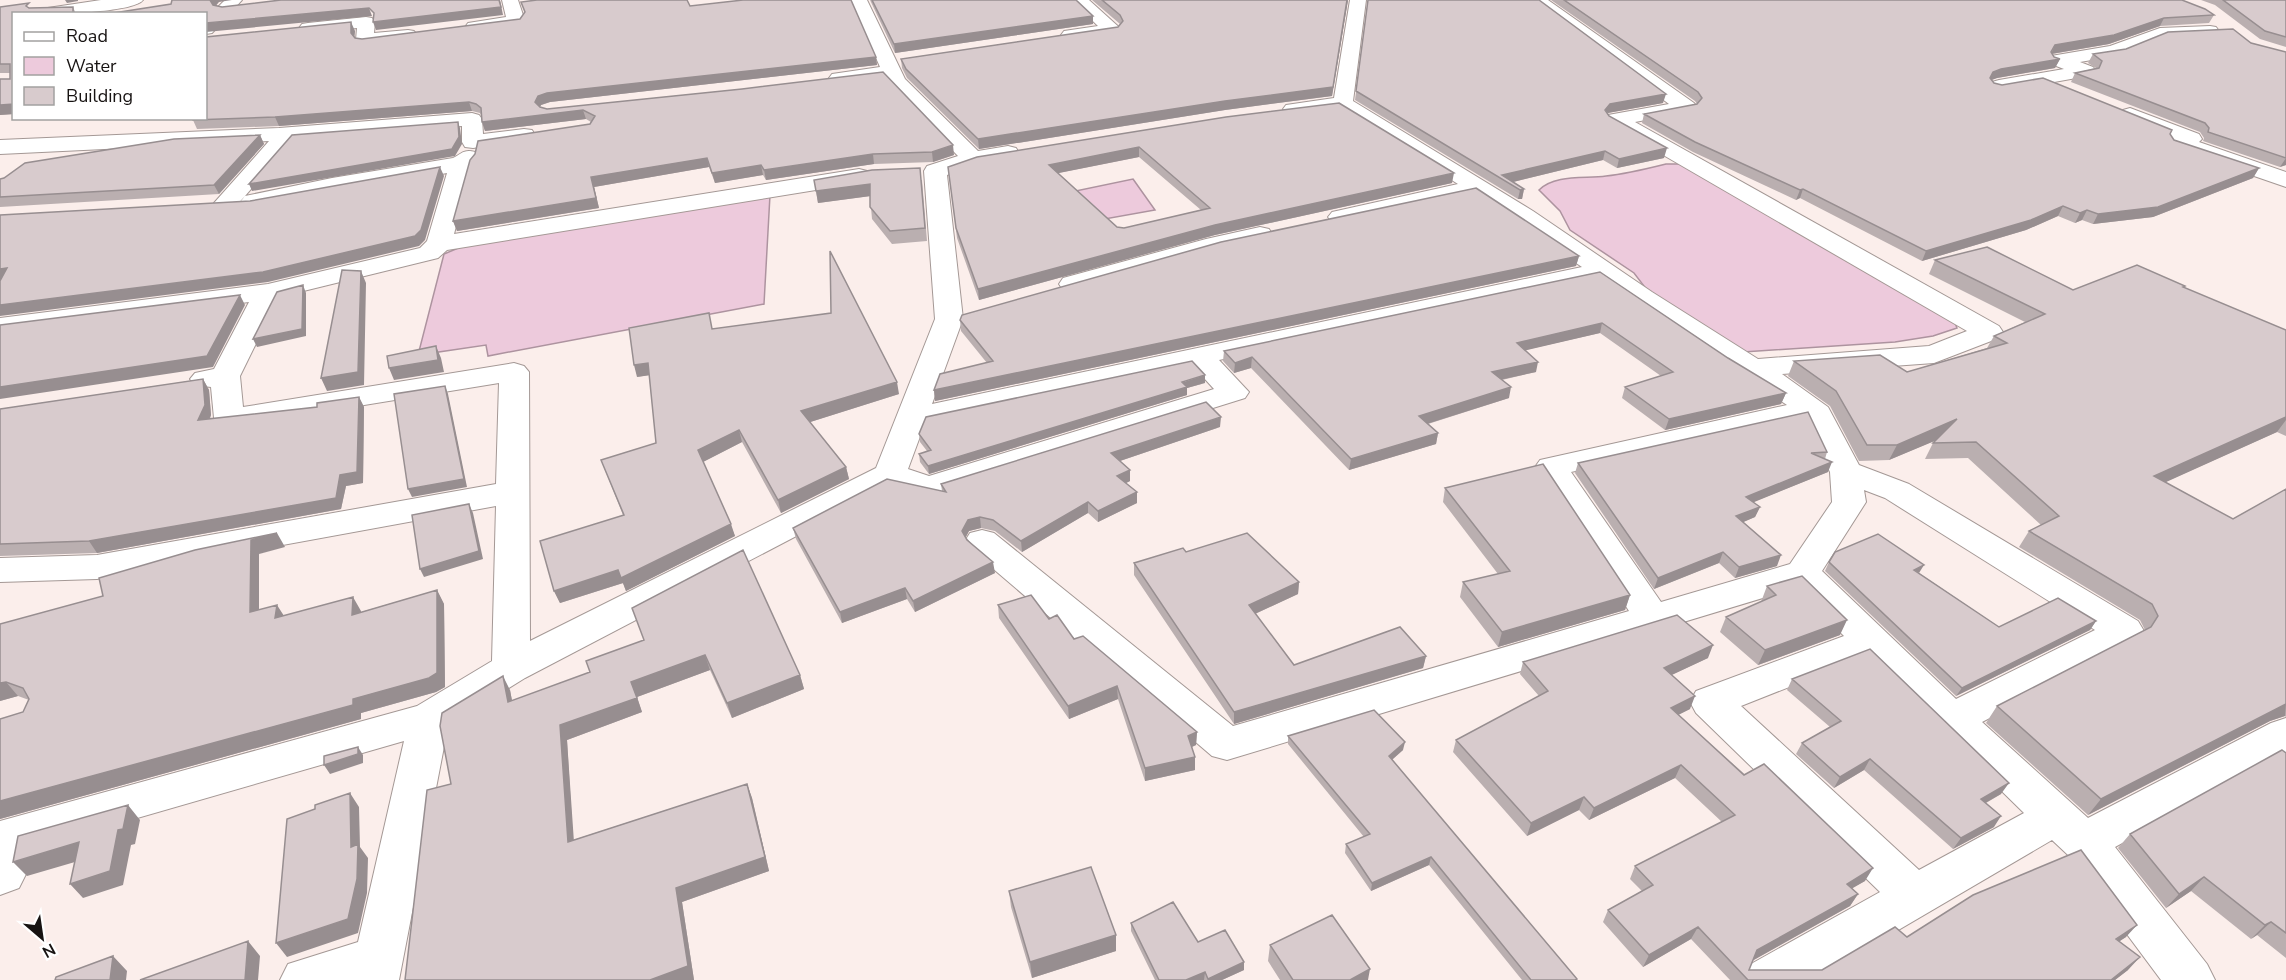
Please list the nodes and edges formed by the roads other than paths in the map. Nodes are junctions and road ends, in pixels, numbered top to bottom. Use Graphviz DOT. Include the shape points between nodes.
graph roads {
  1 [pos="135,0"];
  2 [pos="859,0"];
  3 [pos="1079,0"];
  4 [pos="1358,0"];
  5 [pos="1537,0"];
  6 [pos="510,2"];
  7 [pos="534,2"];
  8 [pos="70,3"];
  9 [pos="236,4"];
  10 [pos="24,5"];
  11 [pos="2208,11"];
  12 [pos="46,12"];
  13 [pos="207,28"];
  14 [pos="458,29"];
  15 [pos="291,30"];
  16 [pos="423,33"];
  17 [pos="227,37"];
  18 [pos="1053,37"];
  19 [pos="207,39"];
  20 [pos="911,58"];
  21 [pos="889,67"];
  22 [pos="2042,79"];
  23 [pos="823,80"];
  24 [pos="1998,86"];
  25 [pos="2074,92"];
  26 [pos="1343,103"];
  27 [pos="2106,104"];
  28 [pos="1261,114"];
  29 [pos="495,116"];
  30 [pos="82,125"];
  31 [pos="473,130"];
  32 [pos="288,133"];
  33 [pos="541,133"];
  34 [pos="55,143"];
  35 [pos="0,147"];
  36 [pos="1031,149"];
  37 [pos="973,158"];
  38 [pos="461,163"];
  39 [pos="18,168"];
  40 [pos="884,173"];
  41 [pos="2286,180"];
  42 [pos="1479,187"];
  43 [pos="226,203"];
  44 [pos="202,204"];
  45 [pos="1318,222"];
  46 [pos="1284,229"];
  47 [pos="439,244"];
  48 [pos="1604,270"];
  49 [pos="268,291"];
  50 [pos="1049,291"];
  51 [pos="0,326"];
  52 [pos="1199,356"];
  53 [pos="1753,368"];
  54 [pos="225,376"];
  55 [pos="178,383"];
  56 [pos="1811,409"];
  57 [pos="912,417"];
  58 [pos="1846,472"];
  59 [pos="890,474"];
  60 [pos="513,492"];
  61 [pos="982,541"];
  62 [pos="0,570"];
  63 [pos="1803,573"];
  64 [pos="1652,618"];
  65 [pos="1871,640"];
  66 [pos="511,668"];
  67 [pos="429,718"];
  68 [pos="1953,719"];
  69 [pos="2286,734"];
  70 [pos="2070,829"];
  71 [pos="0,875"];
  72 [pos="1915,896"];
  73 [pos="377,969"];
  74 [pos="305,980"];
  75 [pos="1768,980"];
  76 [pos="2190,980"];
  1 -- 8 [label="main road"];
  2 -- 21 [label="main road"];
  3 -- 18 [label="main road" via="1112,29"];
  4 -- 26 [label="main road"];
  5 -- 53 [label="main road" via="1687,107 1615,119 1989,332 1934,354"];
  6 -- 7 [label="main road"];
  6 -- 14 [label="main road" via="516,21"];
  8 -- 10 [label="main road"];
  8 -- 12 [label="main road"];
  9 -- 13 [label="main road"];
  11 -- 22 [label="main road" via="2228,26 2160,33 2114,51 2058,60 2086,71"];
  15 -- 16 [label="main road" via="366,22 365,40"];
  17 -- 19 [label="main road"];
  20 -- 21 [label="main road"];
  21 -- 23 [label="main road"];
  21 -- 37 [label="main road" via="896,81"];
  22 -- 24 [label="main road"];
  22 -- 25 [label="main road"];
  26 -- 28 [label="main road"];
  26 -- 42 [label="main road"];
  27 -- 41 [label="main road" via="2192,139 2178,142"];
  29 -- 31 [label="main road"];
  30 -- 34 [label="main road"];
  31 -- 32 [label="main road"];
  31 -- 33 [label="main road"];
  31 -- 38 [label="main road" via="465,163"];
  32 -- 34 [label="main road"];
  32 -- 43 [label="main road"];
  34 -- 35 [label="main road"];
  34 -- 39 [label="main road"];
  36 -- 37 [label="main road"];
  37 -- 57 [label="main road" via="925,171 960,316"];
  38 -- 43 [label="main road"];
  38 -- 47 [label="main road"];
  40 -- 47 [label="main road"];
  42 -- 45 [label="main road"];
  42 -- 48 [label="main road"];
  43 -- 44 [label="main road"];
  46 -- 50 [label="main road" via="1215,244"];
  47 -- 49 [label="main road" via="429,253"];
  48 -- 52 [label="main road"];
  48 -- 53 [label="main road"];
  49 -- 51 [label="main road"];
  49 -- 54 [label="main road"];
  52 -- 57 [label="main road"];
  52 -- 59 [label="main road" via="1234,392 928,488"];
  53 -- 56 [label="main road"];
  54 -- 55 [label="main road"];
  54 -- 60 [label="main road" via="229,418 514,372"];
  56 -- 58 [label="main road" via="1817,413"];
  56 -- 64 [label="main road" via="1551,467"];
  57 -- 59 [label="main road"];
  58 -- 63 [label="main road" via="1849,502"];
  58 -- 68 [label="main road" via="1898,491 2125,631"];
  59 -- 66 [label="main road"];
  60 -- 62 [label="main road" via="97,567"];
  60 -- 66 [label="main road"];
  61 -- 64 [label="main road" via="1227,744"];
  63 -- 64 [label="main road"];
  63 -- 65 [label="main road"];
  65 -- 68 [label="main road"];
  65 -- 72 [label="main road" via="1710,702"];
  66 -- 67 [label="main road"];
  67 -- 71 [label="main road" via="10,836"];
  67 -- 73 [label="main road"];
  68 -- 70 [label="main road"];
  69 -- 70 [label="main road"];
  70 -- 72 [label="main road"];
  70 -- 76 [label="main road"];
  72 -- 75 [label="main road"];
  73 -- 74 [label="main road"];
}
